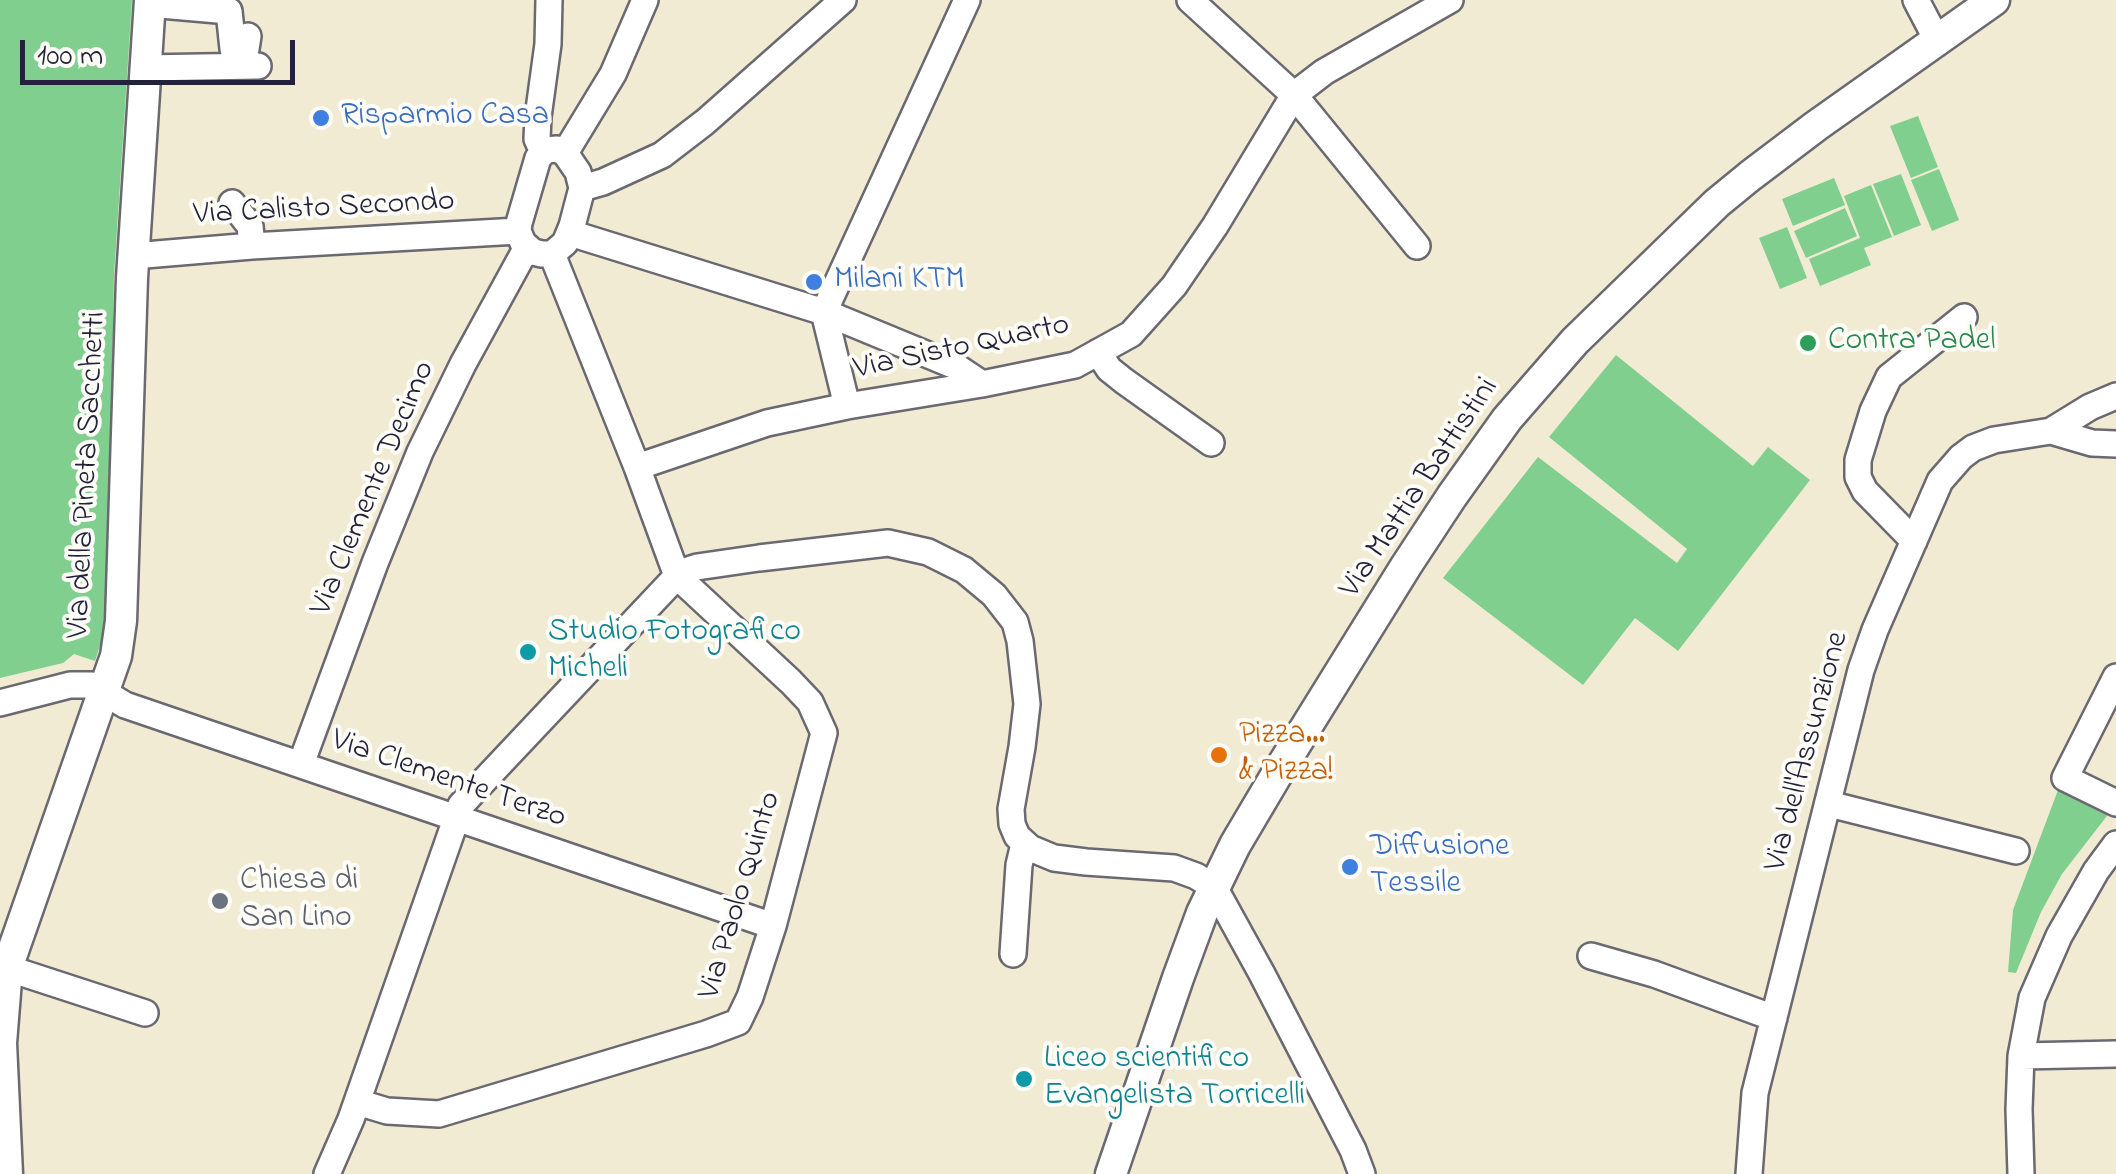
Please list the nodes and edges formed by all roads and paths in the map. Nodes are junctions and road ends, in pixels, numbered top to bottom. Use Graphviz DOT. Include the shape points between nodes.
graph roads {
  1 [pos="550,0"];
  2 [pos="645,0"];
  3 [pos="843,0"];
  4 [pos="967,0"];
  5 [pos="1190,0"];
  6 [pos="1450,0"];
  7 [pos="1916,0"];
  8 [pos="1994,0"];
  9 [pos="149,2"];
  10 [pos="248,36"];
  11 [pos="1937,40"];
  12 [pos="258,66"];
  13 [pos="144,68"];
  14 [pos="1294,95"];
  15 [pos="554,153"];
  16 [pos="582,188"];
  17 [pos="232,203"];
  18 [pos="570,234"];
  19 [pos="522,239"];
  20 [pos="252,246"];
  21 [pos="1418,246"];
  22 [pos="552,254"];
  23 [pos="134,256"];
  24 [pos="824,312"];
  25 [pos="1964,317"];
  26 [pos="1098,352"];
  27 [pos="982,384"];
  28 [pos="2116,396"];
  29 [pos="847,406"];
  30 [pos="2051,430"];
  31 [pos="1211,443"];
  32 [pos="2116,444"];
  33 [pos="637,468"];
  34 [pos="1914,541"];
  35 [pos="677,576"];
  36 [pos="2116,676"];
  37 [pos="103,693"];
  38 [pos="0,703"];
  39 [pos="301,764"];
  40 [pos="2116,803"];
  41 [pos="1829,804"];
  42 [pos="456,818"];
  43 [pos="1024,844"];
  44 [pos="2116,844"];
  45 [pos="2016,851"];
  46 [pos="1214,888"];
  47 [pos="773,926"];
  48 [pos="1013,954"];
  49 [pos="1591,956"];
  50 [pos="7,968"];
  51 [pos="145,1013"];
  52 [pos="1774,1018"];
  53 [pos="2116,1054"];
  54 [pos="2021,1056"];
  55 [pos="1,1083"];
  56 [pos="357,1102"];
  57 [pos="7,1174"];
  58 [pos="327,1174"];
  59 [pos="1111,1174"];
  60 [pos="1362,1174"];
  61 [pos="1749,1174"];
  62 [pos="2021,1174"];
  1 -- 15 [label="street" via="537,140"];
  2 -- 15 [label="street" via="613,74"];
  3 -- 16 [label="street" via="662,155"];
  4 -- 24 [label="street"];
  5 -- 14 [label="street"];
  6 -- 14 [label="street, Via Sisto Quarto"];
  7 -- 11 [label="street"];
  8 -- 11 [label="main road, Via Mattia Battistini"];
  9 -- 10 [label="street" via="229,11 233,49 246,49"];
  9 -- 13 [label="main road, Via della Pineta Sacchetti"];
  11 -- 46 [label="main road, Via Mattia Battistini" via="1717,204 1537,382 1406,566"];
  12 -- 13 [label="street"];
  13 -- 23 [label="main road, Via della Pineta Sacchetti"];
  14 -- 21 [label="street"];
  14 -- 26 [label="street, Via Sisto Quarto" via="1174,286 1130,334"];
  15 -- 16 [label="street" via="578,172"];
  15 -- 19 [label="street, Via Clemente Decimo" via="530,181"];
  16 -- 18 [label="street"];
  17 -- 20 [label="street" via="250,226"];
  18 -- 22 [label="street"];
  18 -- 24 [label="street"];
  19 -- 20 [label="street, Via Calisto Secondo"];
  19 -- 22 [label="street, Via Calisto Secondo" via="537,254"];
  19 -- 39 [label="street, Via Clemente Decimo" via="420,452"];
  20 -- 23 [label="street, Via Calisto Secondo"];
  22 -- 33 [label="street"];
  23 -- 37 [label="main road, Via della Pineta Sacchetti" via="122,604"];
  24 -- 27 [label="street"];
  24 -- 29 [label="street"];
  25 -- 34 [label="street" via="1890,378 1858,460 1865,492"];
  26 -- 27 [label="street, Via Sisto Quarto" via="1075,365"];
  26 -- 31 [label="street" via="1109,369"];
  27 -- 29 [label="street, Via Sisto Quarto"];
  28 -- 30 [label="street, Via dell'Assunzione"];
  29 -- 33 [label="street, Via Sisto Quarto" via="766,423"];
  30 -- 32 [label="street, Via dell'Assunzione" via="2092,444"];
  30 -- 34 [label="street, Via dell'Assunzione" via="1994,440 1962,456 1940,482"];
  33 -- 35 [label="street"];
  34 -- 41 [label="street, Via dell'Assunzione" via="1865,655"];
  35 -- 42 [label="street"];
  35 -- 43 [label="street" via="705,566 888,543 940,556 979,580 1008,612 1020,641 1027,704 1011,818"];
  35 -- 47 [label="street, Via Paolo Quinto" via="810,702 824,733"];
  36 -- 40 [label="street" via="2065,778"];
  37 -- 38 [label="street, Via Clemente Terzo" via="86,684"];
  37 -- 39 [label="street, Via Clemente Terzo"];
  37 -- 50 [label="main road, Via della Pineta Sacchetti"];
  39 -- 42 [label="street, Via Clemente Terzo"];
  41 -- 45 [label="street"];
  41 -- 52 [label="street, Via dell'Assunzione"];
  42 -- 47 [label="street, Via Clemente Terzo"];
  42 -- 56 [label="street"];
  43 -- 46 [label="street" via="1067,860 1180,869"];
  43 -- 48 [label="street"];
  44 -- 54 [label="street" via="2059,936 2032,998"];
  46 -- 59 [label="main road, Via Mattia Battistini"];
  46 -- 60 [label="street"];
  47 -- 56 [label="street, Via Paolo Quinto" via="738,1022 438,1114"];
  49 -- 52 [label="street"];
  50 -- 51 [label="street"];
  50 -- 55 [label="main road, Via della Pineta Sacchetti"];
  52 -- 61 [label="street, Via dell'Assunzione" via="1756,1094"];
  53 -- 54 [label="street"];
  54 -- 62 [label="street"];
  55 -- 57 [label="main road, Via della Pineta Sacchetti"];
  56 -- 58 [label="street"];
}
